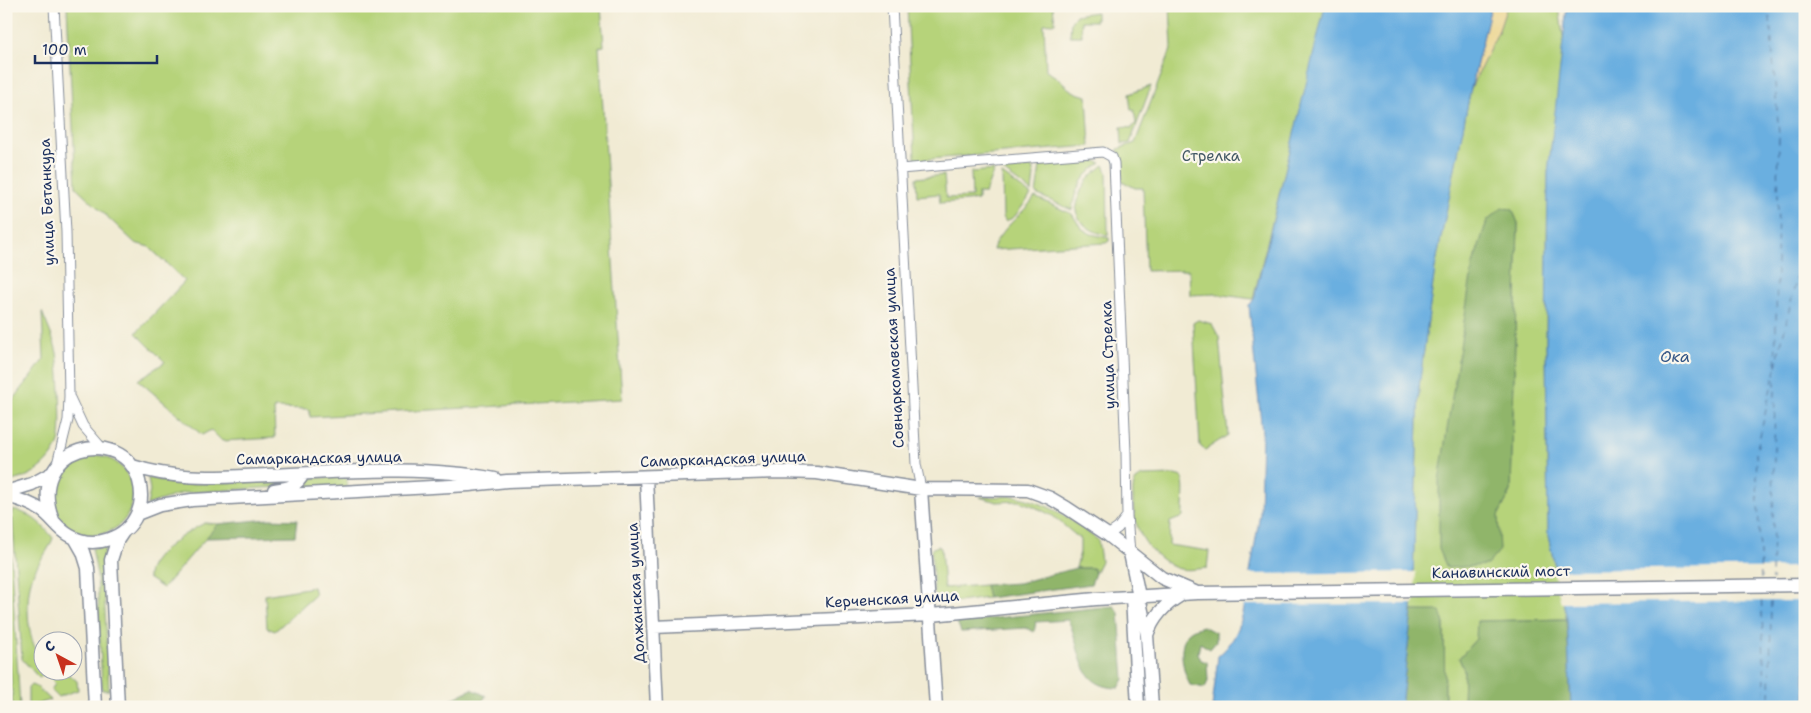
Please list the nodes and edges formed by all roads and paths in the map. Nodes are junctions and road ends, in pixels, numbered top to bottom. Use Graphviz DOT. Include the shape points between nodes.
graph roads {
  1 [pos="54,6"];
  2 [pos="892,6"];
  3 [pos="900,169"];
  4 [pos="69,396"];
  5 [pos="102,448"];
  6 [pos="132,466"];
  7 [pos="54,470"];
  8 [pos="303,474"];
  9 [pos="646,477"];
  10 [pos="507,481"];
  11 [pos="922,489"];
  12 [pos="6,494"];
  13 [pos="256,497"];
  14 [pos="137,514"];
  15 [pos="1127,516"];
  16 [pos="53,520"];
  17 [pos="123,532"];
  18 [pos="1108,535"];
  19 [pos="75,538"];
  20 [pos="1130,553"];
  21 [pos="1805,585"];
  22 [pos="1197,593"];
  23 [pos="1181,595"];
  24 [pos="1136,597"];
  25 [pos="931,615"];
  26 [pos="654,627"];
  27 [pos="1147,635"];
  28 [pos="94,707"];
  29 [pos="118,707"];
  30 [pos="657,707"];
  31 [pos="935,707"];
  32 [pos="1138,707"];
  33 [pos="1152,707"];
  1 -- 4 [label="street, улица Бетанкура" via="66,232"];
  2 -- 3 [label="street, Совнаркомовская улица"];
  3 -- 11 [label="street, Совнаркомовская улица" via="916,464"];
  3 -- 15 [label="street, улица Стрелка" via="1103,152 1112,157"];
  4 -- 5 [label="street, улица Бетанкура" via="83,426"];
  4 -- 7 [label="street, улица Бетанкура" via="65,438"];
  5 -- 6 [label="main road"];
  5 -- 7 [label="main road" via="76,451 65,457"];
  6 -- 8 [label="main road, Самаркандская улица" via="184,478"];
  6 -- 14 [label="main road" via="141,490"];
  7 -- 12 [label="main road" via="32,484"];
  7 -- 16 [label="main road" via="47,488 47,504"];
  8 -- 10 [label="main road, Самаркандская улица" via="462,474"];
  8 -- 13 [label="main road" via="293,486 265,491"];
  9 -- 10 [label="main road, Самаркандская улица"];
  9 -- 11 [label="main road, Самаркандская улица" via="817,473"];
  9 -- 26 [label="main road, Должанская улица"];
  10 -- 13 [label="main road, Самаркандская улица"];
  11 -- 18 [label="main road, Самаркандская улица" via="1028,490 1050,498"];
  11 -- 25 [label="main road, Совнаркомовская улица"];
  12 -- 16 [label="main road" via="40,509"];
  13 -- 14 [label="main road, Самаркандская улица" via="176,501"];
  14 -- 17 [label="main road"];
  15 -- 18 [label="street"];
  15 -- 20 [label="street, улица Стрелка"];
  16 -- 19 [label="main road"];
  17 -- 19 [label="main road" via="100,542"];
  17 -- 29 [label="main road" via="111,560"];
  18 -- 20 [label="main road, Самаркандская улица"];
  19 -- 28 [label="main road" via="88,568"];
  20 -- 22 [label="main road, Самаркандская улица" via="1162,578"];
  20 -- 24 [label="main road"];
  21 -- 22 [label="main road, Канавинский мост"];
  22 -- 23 [label="main road, Канавинский мост"];
  23 -- 24 [label="main road, Керченская улица"];
  23 -- 27 [label="main road" via="1161,611"];
  24 -- 25 [label="main road, Керченская улица"];
  24 -- 27 [label="main road"];
  24 -- 32 [label="main road"];
  25 -- 26 [label="main road, Керченская улица"];
  25 -- 31 [label="main road, Совнаркомовская улица"];
  26 -- 30 [label="main road, Должанская улица"];
  27 -- 33 [label="main road"];
}
